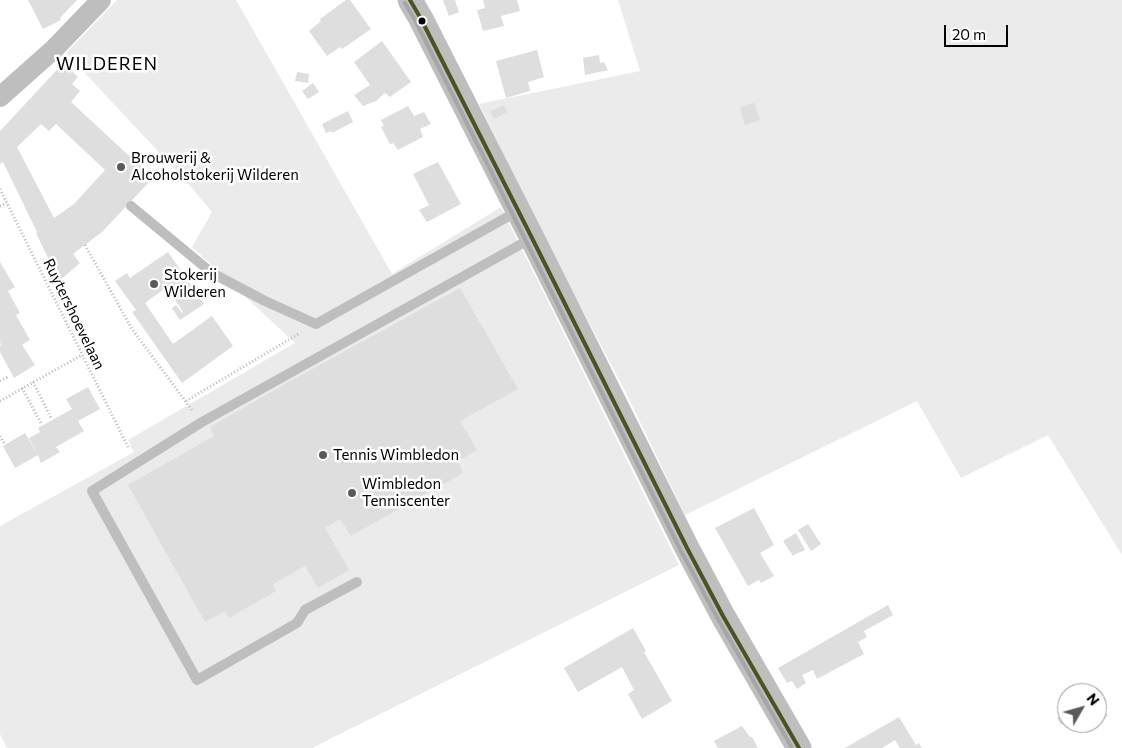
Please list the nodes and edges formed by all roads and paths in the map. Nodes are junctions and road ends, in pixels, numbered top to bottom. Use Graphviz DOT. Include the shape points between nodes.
graph roads {
  1 [pos="101,0"];
  2 [pos="410,0"];
  3 [pos="0,97"];
  4 [pos="0,189"];
  5 [pos="7,203"];
  6 [pos="0,206"];
  7 [pos="131,206"];
  8 [pos="518,211"];
  9 [pos="532,238"];
  10 [pos="85,245"];
  11 [pos="316,324"];
  12 [pos="82,355"];
  13 [pos="8,377"];
  14 [pos="0,381"];
  15 [pos="33,382"];
  16 [pos="22,388"];
  17 [pos="186,400"];
  18 [pos="0,401"];
  19 [pos="51,418"];
  20 [pos="202,422"];
  21 [pos="42,423"];
  22 [pos="0,436"];
  23 [pos="4,442"];
  24 [pos="129,449"];
  25 [pos="357,582"];
  26 [pos="799,748"];
  1 -- 3 [label="street" via="54,49"];
  2 -- 8 [label="street"];
  4 -- 5 [label="path, Ruytershoevelaan"];
  5 -- 6 [label="path"];
  5 -- 12 [label="path, Ruytershoevelaan"];
  7 -- 11 [label="lane" via="212,274"];
  8 -- 9 [label="street"];
  8 -- 11 [label="lane"];
  9 -- 20 [label="lane"];
  9 -- 26 [label="street" via="687,548"];
  10 -- 17 [label="path" via="132,329"];
  11 -- 17 [label="path"];
  12 -- 15 [label="path"];
  12 -- 24 [label="path, Ruytershoevelaan"];
  13 -- 14 [label="path"];
  15 -- 16 [label="path"];
  15 -- 19 [label="path"];
  16 -- 18 [label="path"];
  16 -- 21 [label="path"];
  17 -- 20 [label="path"];
  20 -- 25 [label="lane" via="92,491 197,680 297,622 305,610"];
  22 -- 23 [label="path"];
}
